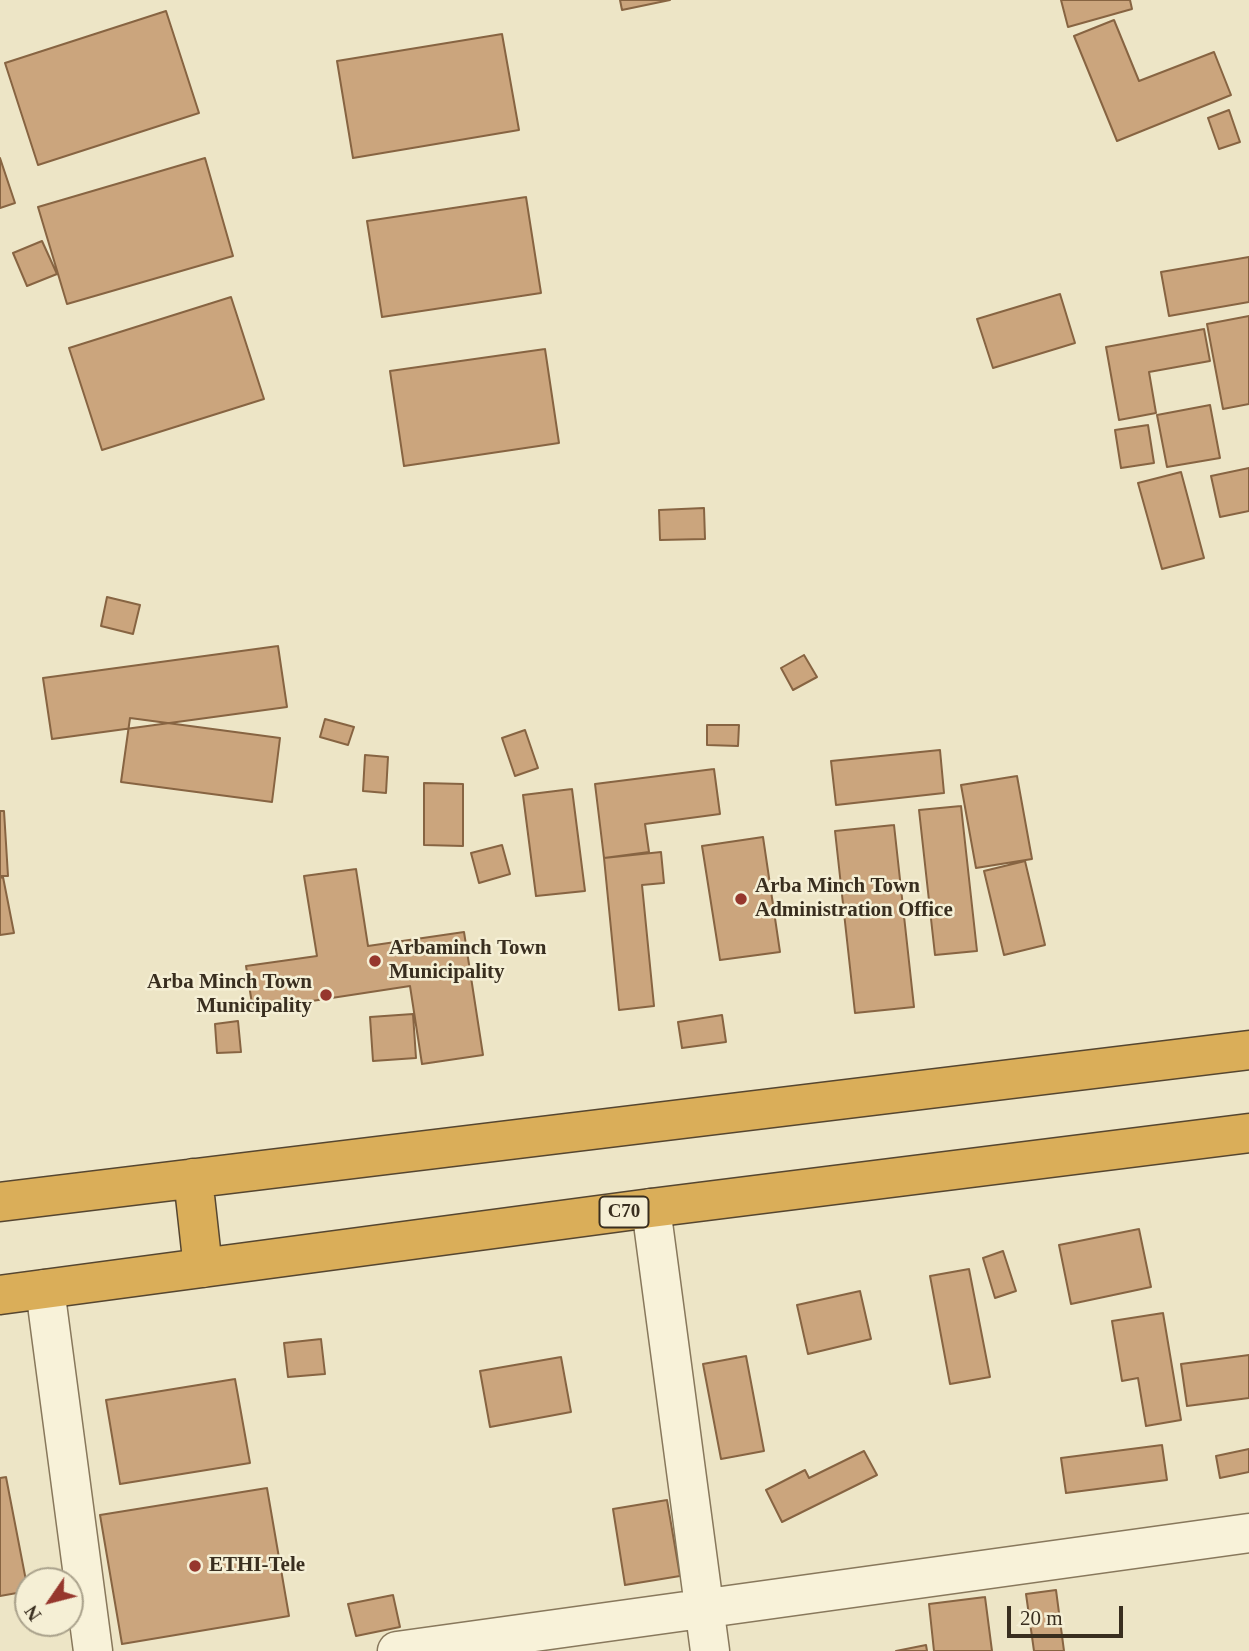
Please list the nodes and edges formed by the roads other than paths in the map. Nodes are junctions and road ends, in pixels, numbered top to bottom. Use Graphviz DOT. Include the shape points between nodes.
graph roads {
  1 [pos="1249,1050"];
  2 [pos="1249,1133"];
  3 [pos="193,1178"];
  4 [pos="0,1202"];
  5 [pos="651,1208"];
  6 [pos="203,1268"];
  7 [pos="45,1289"];
  8 [pos="0,1295"];
  9 [pos="1249,1533"];
  10 [pos="706,1610"];
  11 [pos="93,1651"];
  12 [pos="397,1651"];
  13 [pos="710,1651"];
  1 -- 3 [label="highway"];
  2 -- 5 [label="highway, C70"];
  3 -- 4 [label="highway"];
  3 -- 6 [label="highway"];
  5 -- 6 [label="highway, C70"];
  5 -- 10 [label="street"];
  6 -- 7 [label="highway, C70"];
  7 -- 8 [label="highway, C70"];
  7 -- 11 [label="street"];
  9 -- 10 [label="street"];
  10 -- 12 [label="street"];
  10 -- 13 [label="street"];
}
